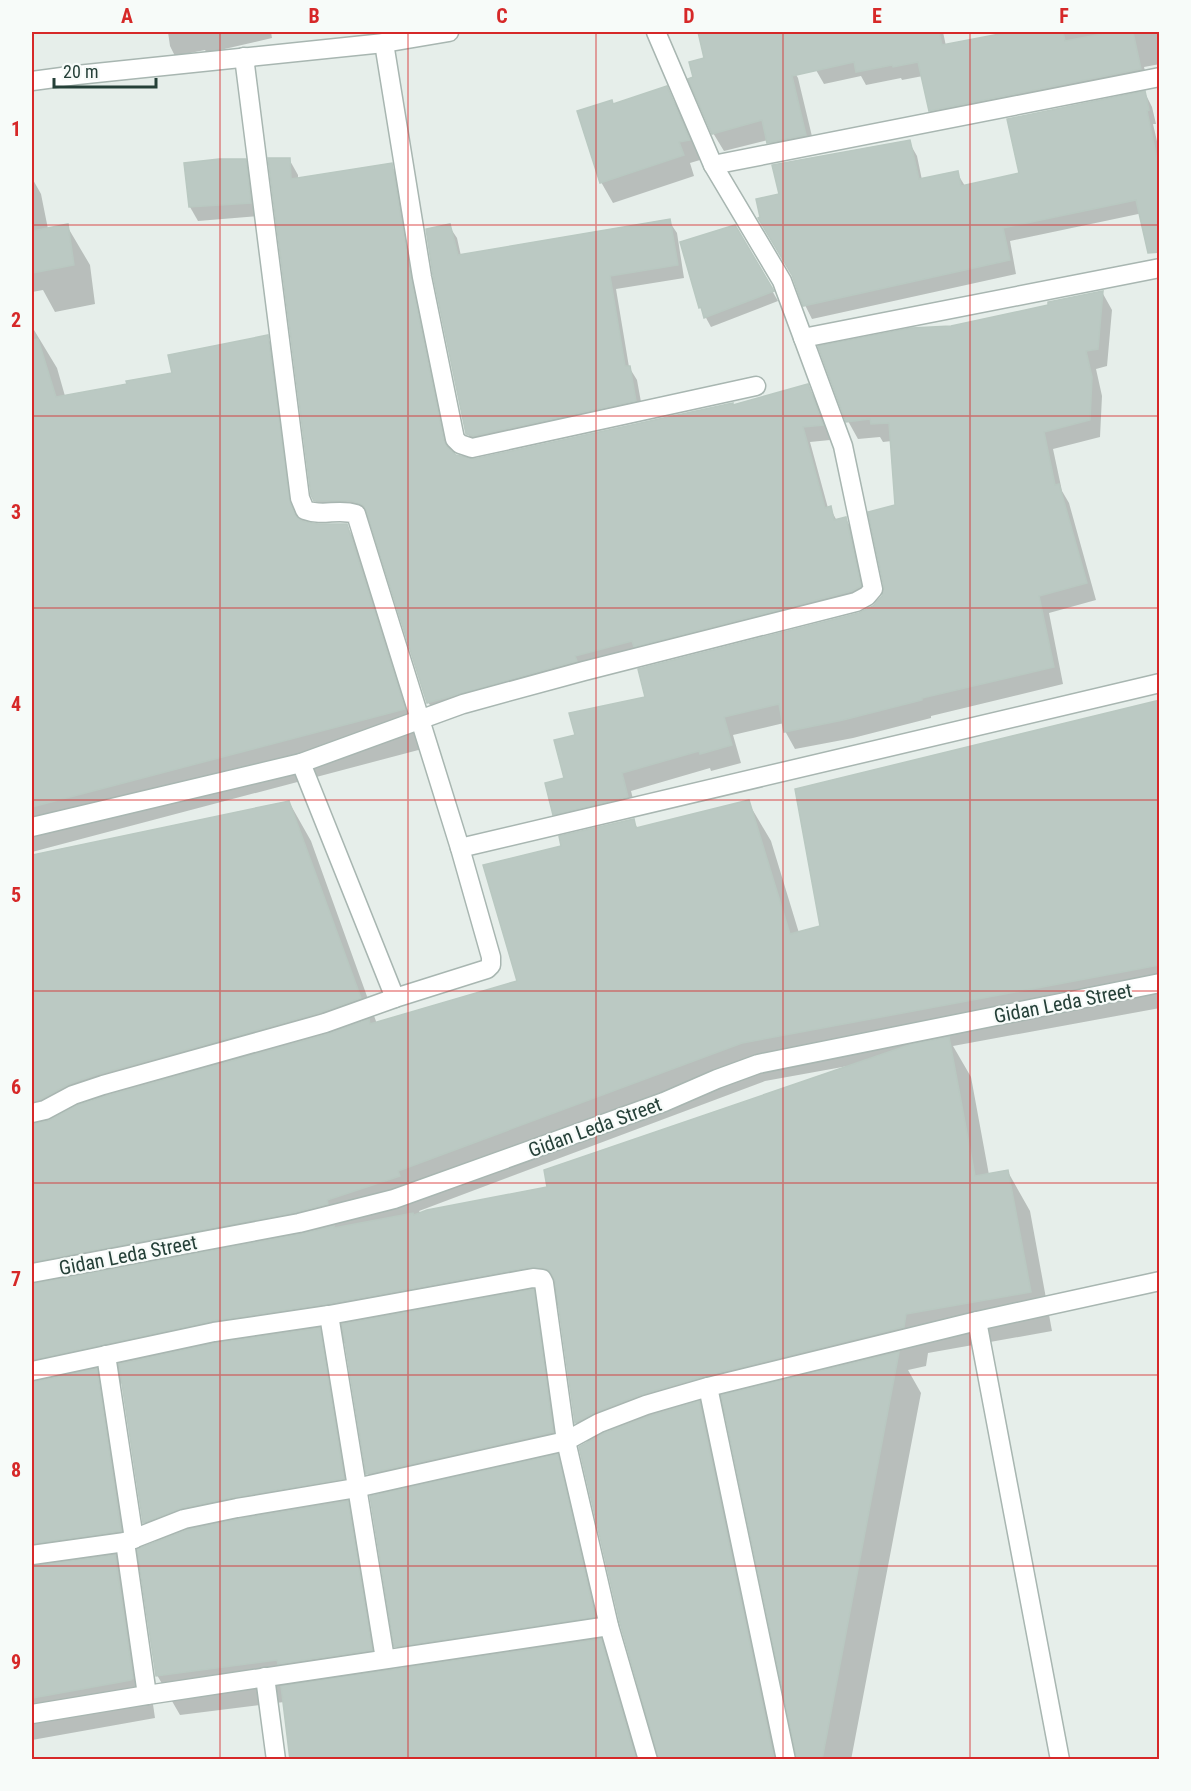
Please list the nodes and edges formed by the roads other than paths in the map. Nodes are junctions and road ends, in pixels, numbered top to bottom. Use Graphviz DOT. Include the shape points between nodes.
graph roads {
  1 [pos="449,32"];
  2 [pos="656,32"];
  3 [pos="384,43"];
  4 [pos="244,57"];
  5 [pos="1160,76"];
  6 [pos="32,81"];
  7 [pos="713,165"];
  8 [pos="1160,268"];
  9 [pos="803,338"];
  10 [pos="756,386"];
  11 [pos="1160,682"];
  12 [pos="420,720"];
  13 [pos="301,763"];
  14 [pos="32,827"];
  15 [pos="460,848"];
  16 [pos="1160,983"];
  17 [pos="395,998"];
  18 [pos="32,1113"];
  19 [pos="32,1273"];
  20 [pos="1160,1281"];
  21 [pos="329,1315"];
  22 [pos="977,1321"];
  23 [pos="106,1355"];
  24 [pos="32,1371"];
  25 [pos="708,1387"];
  26 [pos="566,1441"];
  27 [pos="356,1488"];
  28 [pos="130,1540"];
  29 [pos="32,1555"];
  30 [pos="609,1626"];
  31 [pos="385,1659"];
  32 [pos="265,1677"];
  33 [pos="147,1695"];
  34 [pos="32,1714"];
  35 [pos="276,1760"];
  36 [pos="648,1760"];
  37 [pos="786,1760"];
  38 [pos="1060,1760"];
  1 -- 3 [label="street"];
  2 -- 7 [label="street"];
  3 -- 4 [label="street"];
  3 -- 10 [label="street" via="422,277 454,439 471,448"];
  4 -- 6 [label="street"];
  4 -- 12 [label="street" via="300,498 305,510 316,514 356,514"];
  5 -- 7 [label="street"];
  7 -- 9 [label="street" via="782,281"];
  8 -- 9 [label="street"];
  9 -- 12 [label="street" via="843,446 873,589 867,596 463,704"];
  11 -- 15 [label="street"];
  12 -- 13 [label="street"];
  12 -- 15 [label="street"];
  13 -- 14 [label="street"];
  13 -- 17 [label="street"];
  15 -- 17 [label="street" via="492,957 490,965 488,969"];
  16 -- 19 [label="street, Gidan Leda Street" via="758,1064 394,1199 299,1223"];
  17 -- 18 [label="street" via="325,1023 103,1085"];
  20 -- 22 [label="street"];
  21 -- 23 [label="street" via="214,1332"];
  21 -- 26 [label="street" via="542,1279"];
  21 -- 27 [label="street"];
  22 -- 25 [label="street"];
  22 -- 38 [label="street"];
  23 -- 24 [label="street"];
  23 -- 28 [label="street"];
  25 -- 26 [label="street" via="646,1405"];
  25 -- 37 [label="street"];
  26 -- 27 [label="street"];
  26 -- 30 [label="street"];
  27 -- 28 [label="street" via="184,1519"];
  27 -- 31 [label="street"];
  28 -- 29 [label="street"];
  28 -- 33 [label="street"];
  30 -- 31 [label="street"];
  30 -- 36 [label="street"];
  31 -- 32 [label="street"];
  32 -- 33 [label="street"];
  32 -- 35 [label="street"];
  33 -- 34 [label="street"];
}
